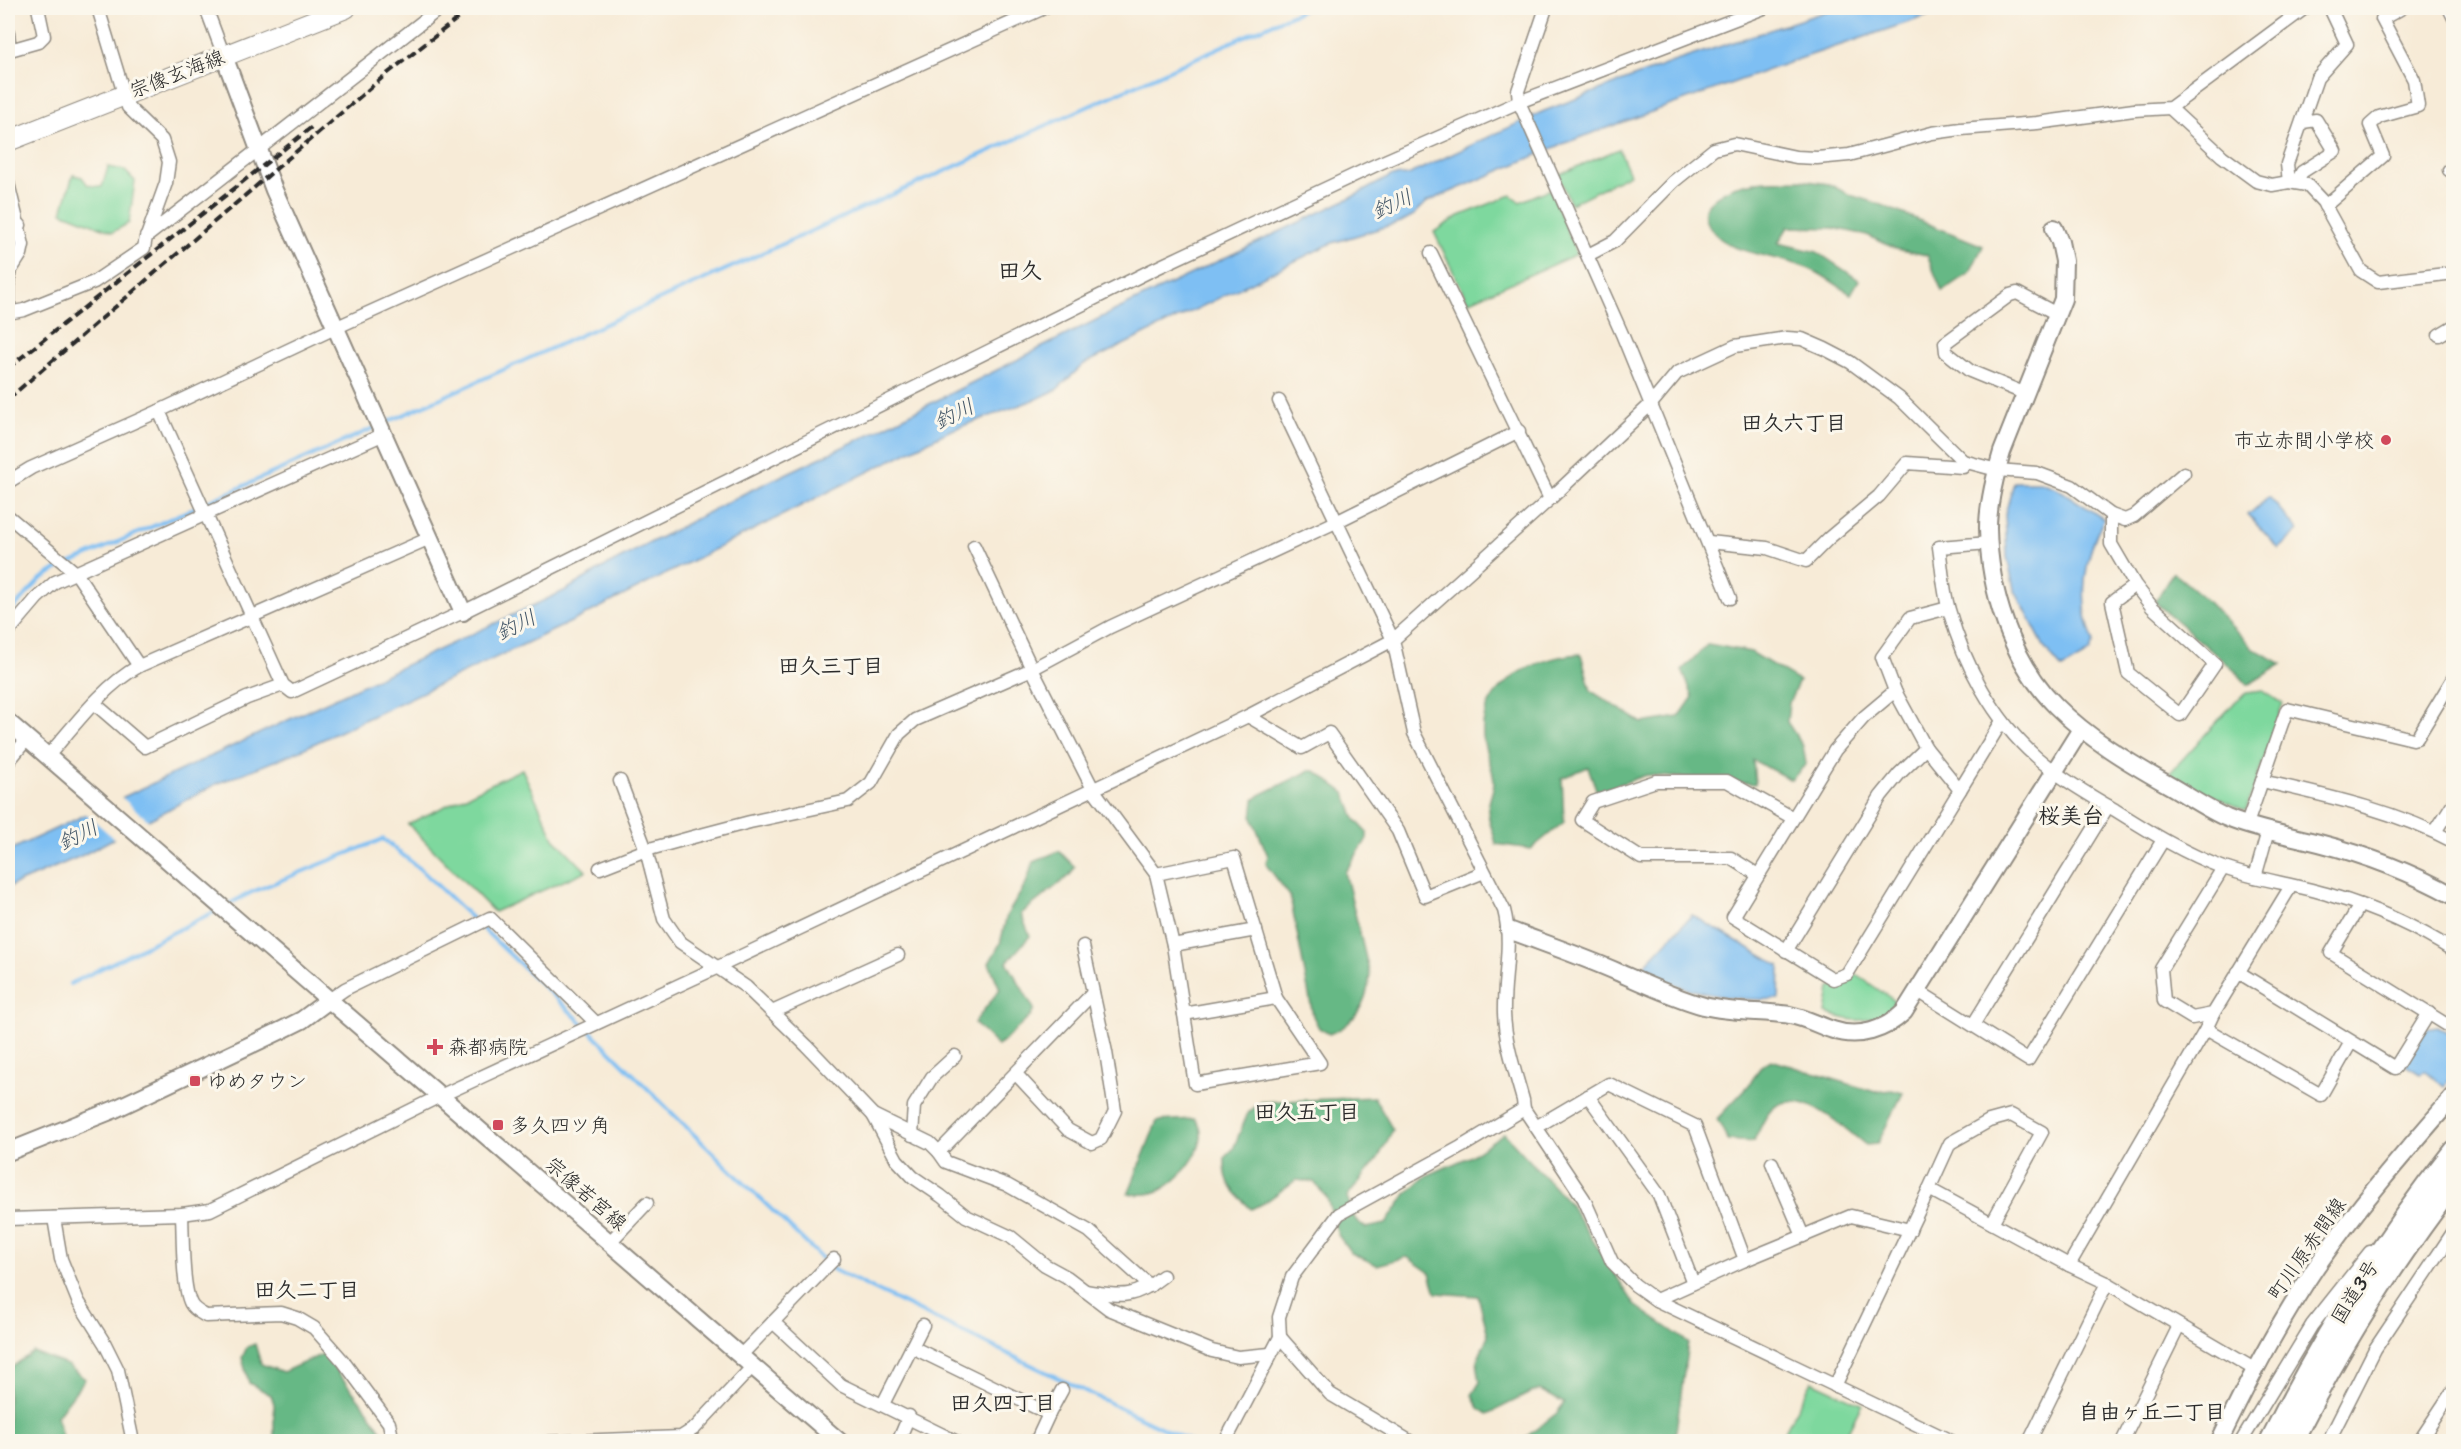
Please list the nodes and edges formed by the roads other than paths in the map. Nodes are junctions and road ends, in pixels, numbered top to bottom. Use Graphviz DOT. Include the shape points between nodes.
graph roads {
  1 [pos="38,8"];
  2 [pos="98,8"];
  3 [pos="206,8"];
  4 [pos="346,8"];
  5 [pos="440,8"];
  6 [pos="1044,8"];
  7 [pos="1546,8"];
  8 [pos="1764,8"];
  9 [pos="2305,8"];
  10 [pos="2330,8"];
  11 [pos="2402,8"];
  12 [pos="2449,8"];
  13 [pos="2454,18"];
  14 [pos="8,32"];
  15 [pos="9,50"];
  16 [pos="224,56"];
  17 [pos="124,95"];
  18 [pos="1521,105"];
  19 [pos="2170,108"];
  20 [pos="2303,122"];
  21 [pos="8,141"];
  22 [pos="259,149"];
  23 [pos="2293,182"];
  24 [pos="8,183"];
  25 [pos="2325,206"];
  26 [pos="20,225"];
  27 [pos="2054,228"];
  28 [pos="8,231"];
  29 [pos="146,237"];
  30 [pos="1431,253"];
  31 [pos="1588,255"];
  32 [pos="2454,273"];
  33 [pos="8,312"];
  34 [pos="2057,314"];
  35 [pos="2454,326"];
  36 [pos="335,328"];
  37 [pos="2439,335"];
  38 [pos="2026,394"];
  39 [pos="1279,401"];
  40 [pos="1651,404"];
  41 [pos="159,411"];
  42 [pos="1519,431"];
  43 [pos="382,435"];
  44 [pos="1963,461"];
  45 [pos="1997,470"];
  46 [pos="2184,473"];
  47 [pos="8,482"];
  48 [pos="1550,499"];
  49 [pos="206,514"];
  50 [pos="2111,514"];
  51 [pos="8,516"];
  52 [pos="1338,521"];
  53 [pos="430,538"];
  54 [pos="1709,542"];
  55 [pos="1989,543"];
  56 [pos="974,546"];
  57 [pos="76,573"];
  58 [pos="2135,585"];
  59 [pos="1730,598"];
  60 [pos="1948,608"];
  61 [pos="463,612"];
  62 [pos="252,616"];
  63 [pos="8,632"];
  64 [pos="1393,640"];
  65 [pos="139,666"];
  66 [pos="1032,669"];
  67 [pos="2454,677"];
  68 [pos="282,685"];
  69 [pos="1895,691"];
  70 [pos="94,703"];
  71 [pos="1248,716"];
  72 [pos="2002,721"];
  73 [pos="8,722"];
  74 [pos="2081,729"];
  75 [pos="27,739"];
  76 [pos="1926,748"];
  77 [pos="47,757"];
  78 [pos="8,762"];
  79 [pos="2054,771"];
  80 [pos="620,781"];
  81 [pos="2262,781"];
  82 [pos="1093,789"];
  83 [pos="1960,790"];
  84 [pos="2454,802"];
  85 [pos="2108,806"];
  86 [pos="1792,818"];
  87 [pos="2247,824"];
  88 [pos="2268,831"];
  89 [pos="2435,832"];
  90 [pos="2163,840"];
  91 [pos="2454,842"];
  92 [pos="646,850"];
  93 [pos="600,868"];
  94 [pos="2223,868"];
  95 [pos="1484,872"];
  96 [pos="1156,874"];
  97 [pos="1758,875"];
  98 [pos="2255,877"];
  99 [pos="2291,886"];
  100 [pos="2454,896"];
  101 [pos="2360,905"];
  102 [pos="1256,930"];
  103 [pos="1509,930"];
  104 [pos="1173,945"];
  105 [pos="1083,946"];
  106 [pos="1786,951"];
  107 [pos="2454,951"];
  108 [pos="898,955"];
  109 [pos="716,968"];
  110 [pos="2238,972"];
  111 [pos="1917,991"];
  112 [pos="1093,993"];
  113 [pos="1276,998"];
  114 [pos="329,1000"];
  115 [pos="772,1012"];
  116 [pos="2429,1013"];
  117 [pos="1184,1014"];
  118 [pos="2213,1014"];
  119 [pos="596,1022"];
  120 [pos="1973,1025"];
  121 [pos="2454,1026"];
  122 [pos="2206,1029"];
  123 [pos="2351,1042"];
  124 [pos="955,1056"];
  125 [pos="1016,1074"];
  126 [pos="440,1095"];
  127 [pos="1588,1096"];
  128 [pos="2454,1096"];
  129 [pos="1524,1109"];
  130 [pos="873,1115"];
  131 [pos="1536,1127"];
  132 [pos="912,1135"];
  133 [pos="8,1152"];
  134 [pos="939,1152"];
  135 [pos="2454,1152"];
  136 [pos="1773,1163"];
  137 [pos="2446,1176"];
  138 [pos="1929,1189"];
  139 [pos="647,1203"];
  140 [pos="182,1214"];
  141 [pos="54,1218"];
  142 [pos="8,1219"];
  143 [pos="1992,1223"];
  144 [pos="1910,1230"];
  145 [pos="2454,1231"];
  146 [pos="1803,1236"];
  147 [pos="610,1242"];
  148 [pos="834,1259"];
  149 [pos="1745,1260"];
  150 [pos="2069,1265"];
  151 [pos="1163,1276"];
  152 [pos="1693,1283"];
  153 [pos="2107,1283"];
  154 [pos="1150,1286"];
  155 [pos="1083,1291"];
  156 [pos="1656,1300"];
  157 [pos="773,1322"];
  158 [pos="923,1324"];
  159 [pos="2179,1326"];
  160 [pos="1280,1337"];
  161 [pos="912,1347"];
  162 [pos="1270,1354"];
  163 [pos="747,1361"];
  164 [pos="2254,1369"];
  165 [pos="1836,1386"];
  166 [pos="2454,1389"];
  167 [pos="1062,1390"];
  168 [pos="883,1404"];
  169 [pos="2449,1406"];
  170 [pos="1049,1414"];
  171 [pos="909,1416"];
  172 [pos="133,1442"];
  173 [pos="393,1442"];
  174 [pos="549,1442"];
  175 [pos="840,1442"];
  176 [pos="898,1442"];
  177 [pos="957,1442"];
  178 [pos="1036,1442"];
  179 [pos="1225,1442"];
  180 [pos="1411,1442"];
  181 [pos="1953,1442"];
  182 [pos="2029,1442"];
  183 [pos="2122,1442"];
  184 [pos="2219,1442"];
  185 [pos="2241,1442"];
  186 [pos="2271,1442"];
  187 [pos="2291,1442"];
  188 [pos="2328,1442"];
  189 [pos="2419,1442"];
  1 -- 15 [label="street" via="44,36 38,42"];
  2 -- 17 [label="street"];
  3 -- 16 [label="street"];
  4 -- 16 [label="main road, 宗像玄海線"];
  5 -- 22 [label="street"];
  6 -- 36 [label="street"];
  7 -- 18 [label="street" via="1518,91"];
  8 -- 18 [label="street"];
  9 -- 19 [label="street"];
  10 -- 20 [label="street" via="2347,44 2317,78"];
  11 -- 25 [label="street" via="2382,19 2414,80 2418,106 2379,117 2370,125 2383,156"];
  12 -- 13 [label="street"];
  14 -- 15 [label="street"];
  16 -- 17 [label="main road, 宗像玄海線"];
  16 -- 22 [label="street"];
  17 -- 21 [label="main road, 宗像玄海線"];
  17 -- 29 [label="street" via="128,107 162,140 169,162 166,183"];
  18 -- 31 [label="street"];
  18 -- 61 [label="street" via="1378,164 1150,271"];
  19 -- 23 [label="street" via="2256,181 2272,185"];
  19 -- 31 [label="street" via="1932,133 1849,155 1817,158 1734,144 1714,149 1673,182 1615,241"];
  20 -- 23 [label="street" via="2287,164"];
  20 -- 23 [label="street" via="2316,120 2335,151"];
  22 -- 29 [label="street"];
  22 -- 36 [label="street"];
  23 -- 25 [label="street" via="2307,185"];
  24 -- 26 [label="street"];
  25 -- 32 [label="street" via="2361,270 2378,282"];
  26 -- 28 [label="street"];
  26 -- 33 [label="street" via="23,244 9,273"];
  27 -- 34 [label="street" via="2065,279"];
  29 -- 33 [label="street" via="144,248 94,282 24,310"];
  30 -- 42 [label="street"];
  31 -- 40 [label="street"];
  34 -- 38 [label="street"];
  34 -- 38 [label="street" via="2017,293 1945,343 1946,352 1970,371"];
  35 -- 37 [label="street"];
  36 -- 41 [label="street"];
  36 -- 43 [label="street"];
  38 -- 45 [label="street"];
  39 -- 52 [label="street"];
  40 -- 44 [label="street" via="1677,373 1736,346 1762,340 1802,339 1850,362 1899,398"];
  40 -- 48 [label="street"];
  40 -- 54 [label="street"];
  41 -- 47 [label="street"];
  41 -- 49 [label="street"];
  42 -- 48 [label="street"];
  42 -- 52 [label="street"];
  43 -- 49 [label="street"];
  43 -- 53 [label="street"];
  44 -- 45 [label="street"];
  44 -- 54 [label="street" via="1963,467 1907,463 1879,496 1806,561 1767,548"];
  45 -- 50 [label="street" via="2037,473 2072,486"];
  45 -- 55 [label="street"];
  46 -- 50 [label="street" via="2134,516 2125,520"];
  48 -- 64 [label="street"];
  49 -- 57 [label="street"];
  49 -- 62 [label="street"];
  50 -- 58 [label="street" via="2111,544"];
  51 -- 57 [label="street"];
  52 -- 64 [label="street"];
  52 -- 66 [label="street" via="1110,627"];
  53 -- 61 [label="street"];
  53 -- 62 [label="street"];
  54 -- 59 [label="street"];
  55 -- 60 [label="street" via="1939,547"];
  55 -- 74 [label="street" via="1998,600 2019,651 2035,680"];
  56 -- 66 [label="street"];
  57 -- 63 [label="street" via="55,582"];
  57 -- 65 [label="street"];
  58 -- 58 [label="street" via="2112,602 2128,673 2180,715 2215,664 2159,614"];
  60 -- 69 [label="street" via="1910,618 1882,657"];
  60 -- 72 [label="street" via="1972,671"];
  61 -- 68 [label="street" via="292,692"];
  62 -- 65 [label="street"];
  62 -- 68 [label="street"];
  64 -- 71 [label="street"];
  64 -- 95 [label="street" via="1414,733"];
  65 -- 70 [label="street" via="123,675"];
  66 -- 82 [label="street"];
  66 -- 92 [label="street" via="915,720 899,734 871,783 848,801"];
  67 -- 81 [label="street" via="2413,739 2287,709"];
  68 -- 70 [label="street" via="145,747"];
  69 -- 76 [label="street"];
  69 -- 86 [label="street" via="1834,750"];
  70 -- 77 [label="street"];
  71 -- 82 [label="street"];
  71 -- 95 [label="street" via="1302,748 1329,733 1398,831 1425,896"];
  72 -- 79 [label="street"];
  72 -- 83 [label="street"];
  73 -- 75 [label="street, 宗像若宮線"];
  74 -- 79 [label="street"];
  74 -- 87 [label="street" via="2147,773 2226,817"];
  75 -- 77 [label="street, 宗像若宮線"];
  75 -- 78 [label="street"];
  76 -- 83 [label="street"];
  76 -- 106 [label="street" via="1881,796"];
  77 -- 114 [label="street, 宗像若宮線"];
  79 -- 85 [label="street"];
  79 -- 111 [label="street"];
  80 -- 92 [label="street"];
  81 -- 87 [label="street"];
  81 -- 89 [label="street" via="2386,812"];
  82 -- 96 [label="street"];
  82 -- 109 [label="street"];
  83 -- 106 [label="street" via="1847,974 1833,979"];
  84 -- 89 [label="street"];
  85 -- 90 [label="street"];
  85 -- 120 [label="street"];
  86 -- 97 [label="street"];
  86 -- 97 [label="street" via="1727,781 1656,781 1593,802 1582,820 1641,858 1731,858"];
  87 -- 88 [label="street"];
  88 -- 98 [label="street"];
  88 -- 100 [label="street" via="2364,855"];
  89 -- 91 [label="street"];
  90 -- 94 [label="street"];
  90 -- 120 [label="street" via="2028,1060"];
  92 -- 93 [label="street"];
  92 -- 109 [label="street" via="664,919 680,942"];
  94 -- 98 [label="street"];
  94 -- 118 [label="street" via="2161,969 2164,1001 2192,1018"];
  95 -- 103 [label="street" via="1504,910"];
  96 -- 102 [label="street" via="1234,858"];
  96 -- 104 [label="street"];
  97 -- 106 [label="street" via="1733,917"];
  98 -- 99 [label="street"];
  99 -- 101 [label="street"];
  99 -- 110 [label="street"];
  101 -- 107 [label="street" via="2399,920"];
  101 -- 116 [label="street" via="2331,953"];
  102 -- 104 [label="street"];
  102 -- 113 [label="street"];
  103 -- 111 [label="street" via="1696,1003 1726,1010 1793,1015 1845,1033 1863,1034 1887,1026 1904,1012"];
  103 -- 129 [label="street" via="1506,1039"];
  104 -- 117 [label="street"];
  105 -- 112 [label="street"];
  108 -- 115 [label="street"];
  109 -- 115 [label="street" via="746,987"];
  109 -- 119 [label="street"];
  110 -- 118 [label="street"];
  110 -- 123 [label="street"];
  111 -- 120 [label="street"];
  112 -- 125 [label="street"];
  112 -- 125 [label="street" via="1115,1111 1101,1139 1092,1143 1068,1130"];
  113 -- 117 [label="street"];
  113 -- 117 [label="street" via="1320,1063 1195,1084"];
  114 -- 119 [label="street" via="490,918"];
  114 -- 126 [label="street, 宗像若宮線"];
  114 -- 133 [label="street" via="302,1020 261,1040 113,1110"];
  115 -- 130 [label="street"];
  116 -- 121 [label="street"];
  116 -- 123 [label="street" via="2395,1068"];
  118 -- 122 [label="street"];
  119 -- 126 [label="street"];
  122 -- 123 [label="street" via="2321,1095"];
  122 -- 150 [label="street"];
  124 -- 132 [label="street" via="932,1077 914,1106"];
  125 -- 134 [label="street"];
  126 -- 140 [label="street" via="210,1209"];
  126 -- 147 [label="street, 宗像若宮線"];
  127 -- 131 [label="street"];
  127 -- 149 [label="street" via="1609,1084 1695,1126"];
  127 -- 152 [label="street" via="1659,1195"];
  128 -- 164 [label="street, 町川原赤間線" via="2318,1265"];
  129 -- 131 [label="street"];
  129 -- 160 [label="street" via="1339,1214 1292,1277 1279,1317"];
  130 -- 132 [label="street"];
  130 -- 155 [label="street" via="897,1161 913,1177 966,1216 1011,1237"];
  131 -- 156 [label="street" via="1584,1199 1612,1262 1635,1286"];
  132 -- 134 [label="street"];
  134 -- 154 [label="street" via="946,1162 1007,1185 1089,1231"];
  135 -- 137 [label="highway, 国道3号"];
  136 -- 146 [label="street"];
  137 -- 185 [label="street" via="2392,1224 2313,1325"];
  137 -- 186 [label="highway, 国道3号" via="2396,1228 2312,1364"];
  137 -- 187 [label="highway, 国道3号" via="2367,1305"];
  138 -- 143 [label="street"];
  138 -- 143 [label="street" via="1950,1143 1989,1121 2011,1114 2042,1132"];
  138 -- 144 [label="street"];
  139 -- 147 [label="street"];
  140 -- 141 [label="street"];
  140 -- 173 [label="street" via="187,1288 197,1311 206,1316 281,1313 314,1328 390,1423"];
  141 -- 142 [label="street"];
  141 -- 172 [label="street" via="61,1260 118,1370"];
  143 -- 150 [label="street"];
  144 -- 146 [label="street" via="1851,1216"];
  144 -- 165 [label="street"];
  145 -- 188 [label="street" via="2375,1349"];
  146 -- 149 [label="street"];
  147 -- 163 [label="street, 宗像若宮線"];
  148 -- 157 [label="street"];
  149 -- 152 [label="street"];
  150 -- 153 [label="street"];
  151 -- 154 [label="street"];
  152 -- 156 [label="street"];
  153 -- 159 [label="street"];
  153 -- 182 [label="street"];
  154 -- 155 [label="street" via="1136,1294"];
  155 -- 162 [label="street" via="1110,1309 1212,1351 1238,1357"];
  156 -- 165 [label="street"];
  157 -- 163 [label="street"];
  157 -- 168 [label="street" via="841,1385"];
  158 -- 161 [label="street"];
  159 -- 164 [label="street"];
  159 -- 183 [label="street"];
  160 -- 162 [label="street"];
  160 -- 180 [label="street" via="1330,1394"];
  161 -- 168 [label="street"];
  161 -- 170 [label="street"];
  162 -- 179 [label="street"];
  163 -- 174 [label="street" via="694,1428 681,1437"];
  163 -- 175 [label="street, 宗像若宮線"];
  164 -- 184 [label="street, 町川原赤間線"];
  165 -- 181 [label="street"];
  166 -- 169 [label="street"];
  167 -- 170 [label="street"];
  168 -- 171 [label="street"];
  169 -- 189 [label="street"];
  170 -- 178 [label="street"];
  171 -- 176 [label="street"];
  171 -- 177 [label="street"];
}
